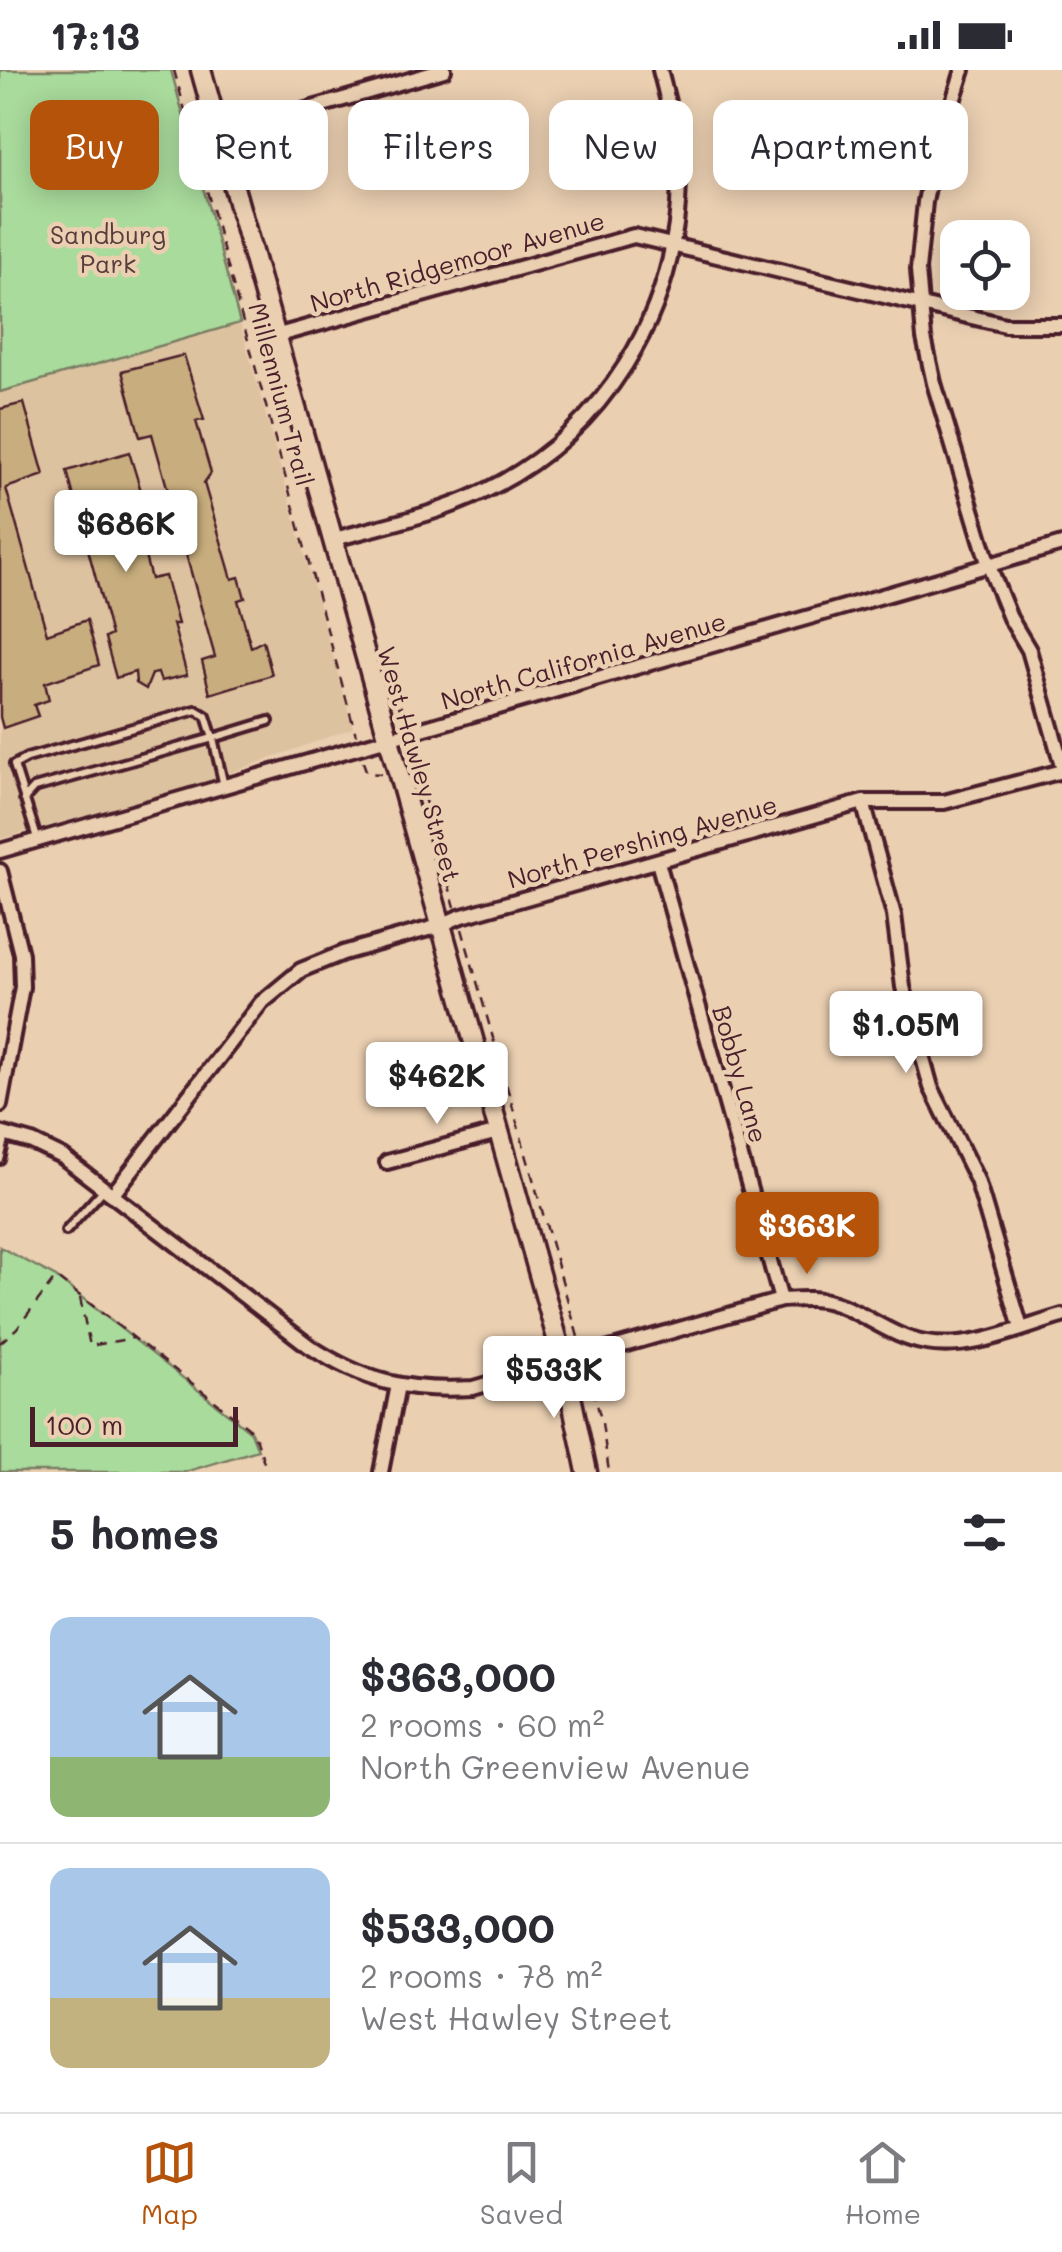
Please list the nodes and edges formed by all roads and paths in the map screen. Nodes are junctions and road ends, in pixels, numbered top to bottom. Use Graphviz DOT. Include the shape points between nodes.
graph roads {
  1 [pos="174,70"];
  2 [pos="201,70"];
  3 [pos="444,70"];
  4 [pos="660,70"];
  5 [pos="962,70"];
  6 [pos="209,100"];
  7 [pos="328,103"];
  8 [pos="235,190"];
  9 [pos="674,244"];
  10 [pos="920,306"];
  11 [pos="1062,325"];
  12 [pos="275,336"];
  13 [pos="331,540"];
  14 [pos="1062,544"];
  15 [pos="989,566"];
  16 [pos="397,707"];
  17 [pos="404,711"];
  18 [pos="360,716"];
  19 [pos="353,719"];
  20 [pos="269,720"];
  21 [pos="354,727"];
  22 [pos="213,738"];
  23 [pos="387,740"];
  24 [pos="416,752"];
  25 [pos="418,764"];
  26 [pos="364,766"];
  27 [pos="410,766"];
  28 [pos="1062,768"];
  29 [pos="375,776"];
  30 [pos="224,787"];
  31 [pos="24,799"];
  32 [pos="863,802"];
  33 [pos="38,840"];
  34 [pos="0,851"];
  35 [pos="658,862"];
  36 [pos="0,871"];
  37 [pos="459,917"];
  38 [pos="440,926"];
  39 [pos="0,1105"];
  40 [pos="498,1132"];
  41 [pos="3,1133"];
  42 [pos="0,1160"];
  43 [pos="386,1162"];
  44 [pos="109,1191"];
  45 [pos="66,1231"];
  46 [pos="80,1295"];
  47 [pos="780,1300"];
  48 [pos="1062,1316"];
  49 [pos="1021,1328"];
  50 [pos="134,1338"];
  51 [pos="0,1343"];
  52 [pos="583,1355"];
  53 [pos="564,1364"];
  54 [pos="398,1386"];
  55 [pos="268,1472"];
  56 [pos="381,1472"];
  57 [pos="588,1472"];
  58 [pos="610,1472"];
  1 -- 19 [label="path, Millennium Trail"];
  2 -- 6 [label="street, West Hawley Street"];
  3 -- 7 [label="street"];
  4 -- 9 [label="street" via="680,180"];
  5 -- 10 [label="street" via="925,202"];
  8 -- 12 [label="street, West Hawley Street"];
  9 -- 10 [label="street, North Ridgemoor Avenue"];
  9 -- 12 [label="street, North Ridgemoor Avenue" via="622,237"];
  9 -- 13 [label="street" via="639,346 566,436 480,493"];
  10 -- 11 [label="street, North Ridgemoor Avenue" via="1006,325"];
  10 -- 15 [label="street" via="934,383"];
  12 -- 13 [label="street, West Hawley Street"];
  13 -- 23 [label="street, West Hawley Street"];
  14 -- 15 [label="street, North California Avenue"];
  15 -- 23 [label="street, North California Avenue"];
  15 -- 28 [label="street" via="1029,650"];
  16 -- 17 [label="path"];
  18 -- 19 [label="path"];
  19 -- 21 [label="path, Millennium Trail"];
  20 -- 22 [label="lane"];
  22 -- 30 [label="lane"];
  22 -- 31 [label="lane" via="34,788"];
  22 -- 31 [label="lane" via="206,716 196,710 27,758 14,765"];
  23 -- 30 [label="street, North California Avenue"];
  23 -- 38 [label="street, West Hawley Street"];
  24 -- 25 [label="path"];
  25 -- 27 [label="path"];
  25 -- 37 [label="path"];
  26 -- 29 [label="path"];
  28 -- 32 [label="street, North Pershing Avenue" via="944,802"];
  30 -- 33 [label="street, North California Avenue"];
  31 -- 33 [label="lane"];
  32 -- 35 [label="street, North Pershing Avenue"];
  32 -- 49 [label="street" via="930,1087 977,1180"];
  33 -- 34 [label="street, North California Avenue"];
  35 -- 37 [label="street, North Pershing Avenue"];
  35 -- 47 [label="street, Bobby Lane"];
  36 -- 39 [label="street" via="22,954"];
  37 -- 38 [label="street, North Pershing Avenue"];
  37 -- 52 [label="path"];
  38 -- 40 [label="street, West Hawley Street"];
  38 -- 44 [label="street, North Pershing Avenue" via="301,970 261,1003"];
  40 -- 43 [label="street"];
  40 -- 53 [label="street, West Hawley Street"];
  41 -- 42 [label="lane"];
  41 -- 44 [label="street" via="63,1157"];
  44 -- 45 [label="lane"];
  44 -- 54 [label="street" via="309,1346 352,1372"];
  46 -- 50 [label="path"];
  46 -- 50 [label="path" via="90,1346"];
  46 -- 51 [label="path" via="56,1276"];
  47 -- 49 [label="street" via="832,1302 928,1344 961,1344"];
  47 -- 52 [label="street"];
  48 -- 49 [label="street"];
  50 -- 55 [label="path" via="248,1428"];
  52 -- 53 [label="street"];
  52 -- 58 [label="path"];
  53 -- 54 [label="street" via="473,1388"];
  53 -- 57 [label="street, West Hawley Street"];
  54 -- 56 [label="street"];
}
